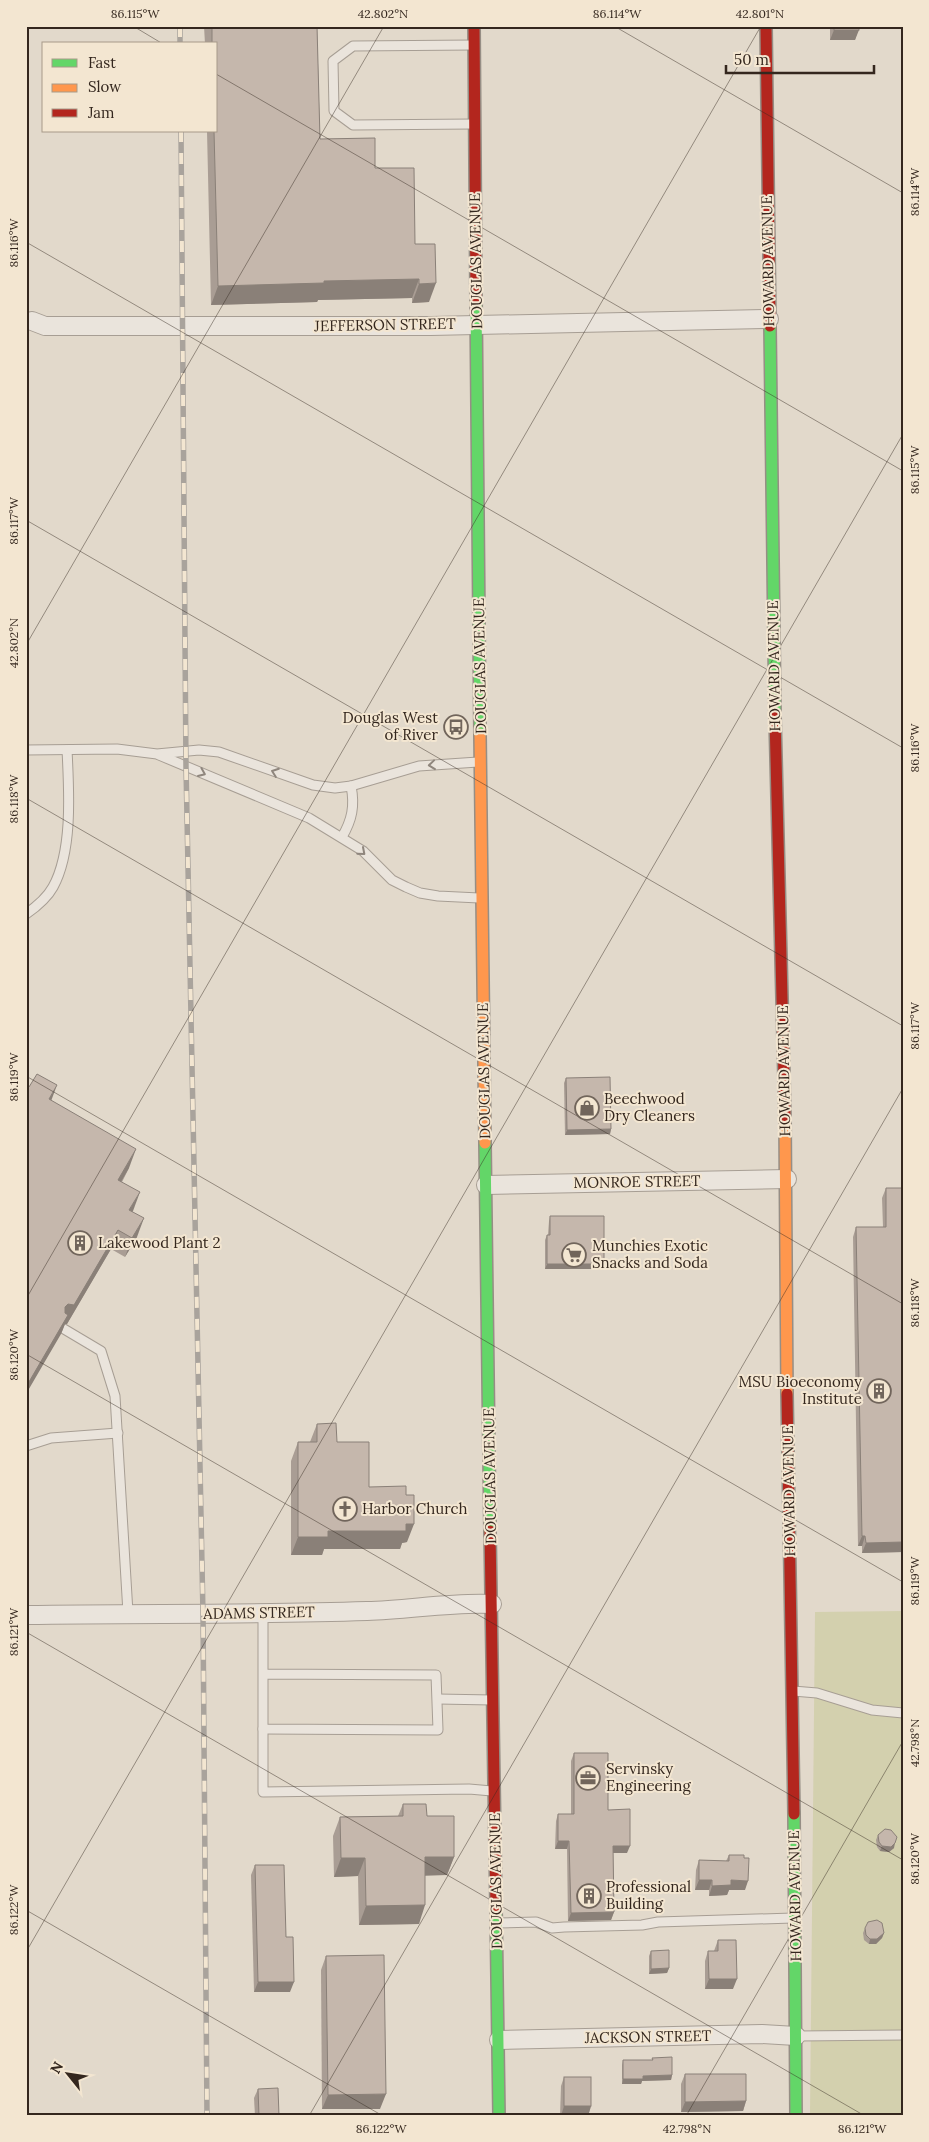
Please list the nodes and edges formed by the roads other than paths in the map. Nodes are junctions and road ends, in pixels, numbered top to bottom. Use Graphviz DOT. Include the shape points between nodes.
graph roads {
  1 [pos="474,26"];
  2 [pos="766,26"];
  3 [pos="474,45"];
  4 [pos="474,124"];
  5 [pos="29,318"];
  6 [pos="769,319"];
  7 [pos="476,324"];
  8 [pos="26,750"];
  9 [pos="67,750"];
  10 [pos="157,754"];
  11 [pos="480,762"];
  12 [pos="351,786"];
  13 [pos="342,837"];
  14 [pos="481,898"];
  15 [pos="26,914"];
  16 [pos="787,1179"];
  17 [pos="486,1185"];
  18 [pos="64,1329"];
  19 [pos="118,1433"];
  20 [pos="26,1446"];
  21 [pos="492,1604"];
  22 [pos="263,1612"];
  23 [pos="128,1613"];
  24 [pos="26,1614"];
  25 [pos="263,1674"];
  26 [pos="792,1691"];
  27 [pos="438,1699"];
  28 [pos="493,1700"];
  29 [pos="903,1713"];
  30 [pos="263,1729"];
  31 [pos="495,1791"];
  32 [pos="796,1918"];
  33 [pos="496,1923"];
  34 [pos="903,2035"];
  35 [pos="796,2036"];
  36 [pos="499,2040"];
  37 [pos="499,2116"];
  38 [pos="796,2116"];
  1 -- 3 [label="street, DOUGLAS AVENUE"];
  2 -- 6 [label="street, HOWARD AVENUE"];
  3 -- 4 [label="street, DOUGLAS AVENUE"];
  3 -- 4 [label="lane" via="353,46 333,61 334,111 353,125"];
  4 -- 7 [label="street, DOUGLAS AVENUE"];
  5 -- 7 [label="street, JEFFERSON STREET" via="45,326"];
  6 -- 7 [label="street, JEFFERSON STREET"];
  6 -- 16 [label="street, HOWARD AVENUE"];
  7 -- 11 [label="street, DOUGLAS AVENUE"];
  8 -- 9 [label="lane"];
  9 -- 10 [label="lane" via="117,749"];
  9 -- 15 [label="lane" via="68,784 61,870 41,902"];
  12 -- 10 [label="lane, one-way" via="313,785 219,752 199,750"];
  10 -- 13 [label="lane, one-way" via="309,818"];
  11 -- 12 [label="lane, one-way" via="419,766"];
  11 -- 14 [label="street, DOUGLAS AVENUE"];
  12 -- 13 [label="lane" via="353,810"];
  13 -- 14 [label="lane, one-way" via="406,888 438,896"];
  14 -- 17 [label="street, DOUGLAS AVENUE"];
  16 -- 17 [label="street, MONROE STREET"];
  16 -- 26 [label="street, HOWARD AVENUE"];
  17 -- 21 [label="street, DOUGLAS AVENUE"];
  18 -- 19 [label="lane" via="101,1351 116,1396"];
  19 -- 20 [label="lane" via="51,1438"];
  19 -- 23 [label="lane"];
  21 -- 22 [label="street, ADAMS STREET" via="368,1611"];
  21 -- 28 [label="street, DOUGLAS AVENUE"];
  22 -- 23 [label="street, ADAMS STREET" via="202,1615"];
  22 -- 25 [label="lane"];
  23 -- 24 [label="street, ADAMS STREET"];
  25 -- 27 [label="lane" via="436,1674"];
  25 -- 30 [label="lane"];
  26 -- 29 [label="lane" via="817,1693 872,1710"];
  26 -- 32 [label="street, HOWARD AVENUE"];
  27 -- 28 [label="lane"];
  27 -- 30 [label="lane" via="438,1730"];
  28 -- 31 [label="street, DOUGLAS AVENUE"];
  30 -- 31 [label="lane" via="263,1792"];
  31 -- 33 [label="street, DOUGLAS AVENUE"];
  32 -- 33 [label="lane" via="552,1928 536,1922"];
  32 -- 35 [label="street, HOWARD AVENUE"];
  33 -- 36 [label="street, DOUGLAS AVENUE"];
  34 -- 35 [label="lane"];
  35 -- 36 [label="street, JACKSON STREET"];
  35 -- 38 [label="street, HOWARD AVENUE"];
  36 -- 37 [label="street, DOUGLAS AVENUE"];
}
